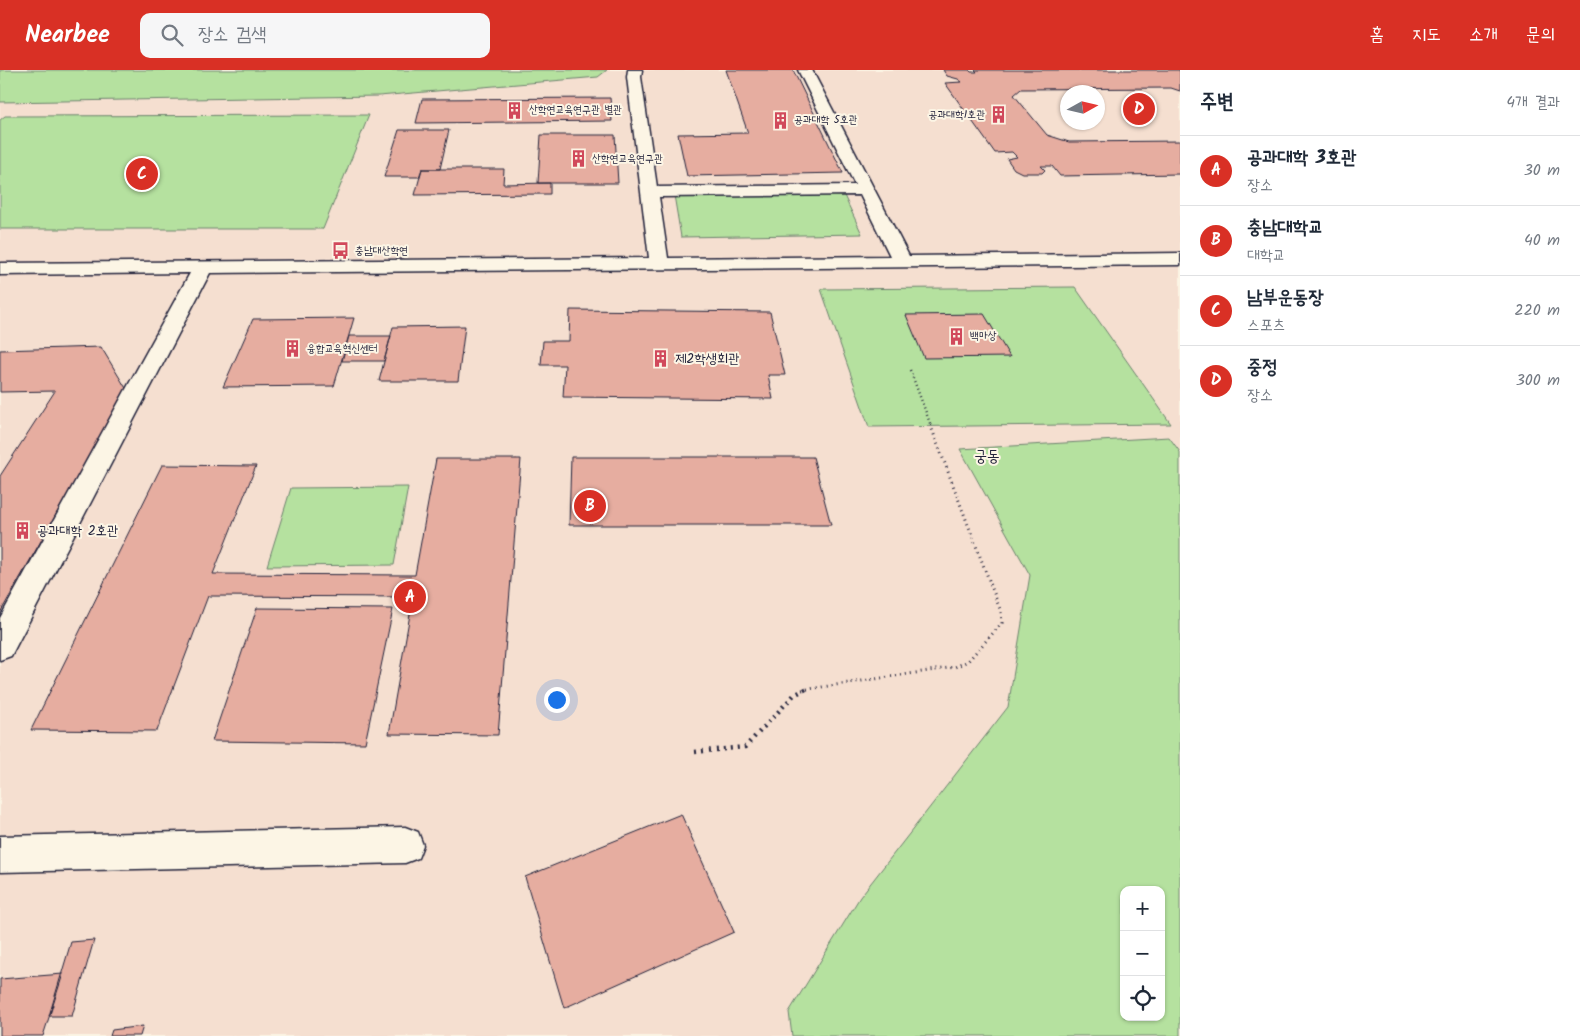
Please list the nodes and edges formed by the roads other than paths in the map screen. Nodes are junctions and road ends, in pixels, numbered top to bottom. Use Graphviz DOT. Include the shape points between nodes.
graph roads {
  1 [pos="635,70"];
  2 [pos="805,70"];
  3 [pos="867,190"];
  4 [pos="650,192"];
  5 [pos="1180,258"];
  6 [pos="902,261"];
  7 [pos="659,264"];
  8 [pos="203,268"];
  9 [pos="0,270"];
  10 [pos="0,648"];
  11 [pos="405,845"];
  12 [pos="0,854"];
  1 -- 4 [label="street"];
  2 -- 3 [label="street"];
  3 -- 4 [label="street"];
  3 -- 6 [label="street"];
  4 -- 7 [label="street"];
  5 -- 6 [label="street"];
  6 -- 7 [label="street"];
  7 -- 8 [label="street"];
  8 -- 9 [label="street"];
  8 -- 10 [label="street"];
  11 -- 12 [label="street"];
}
